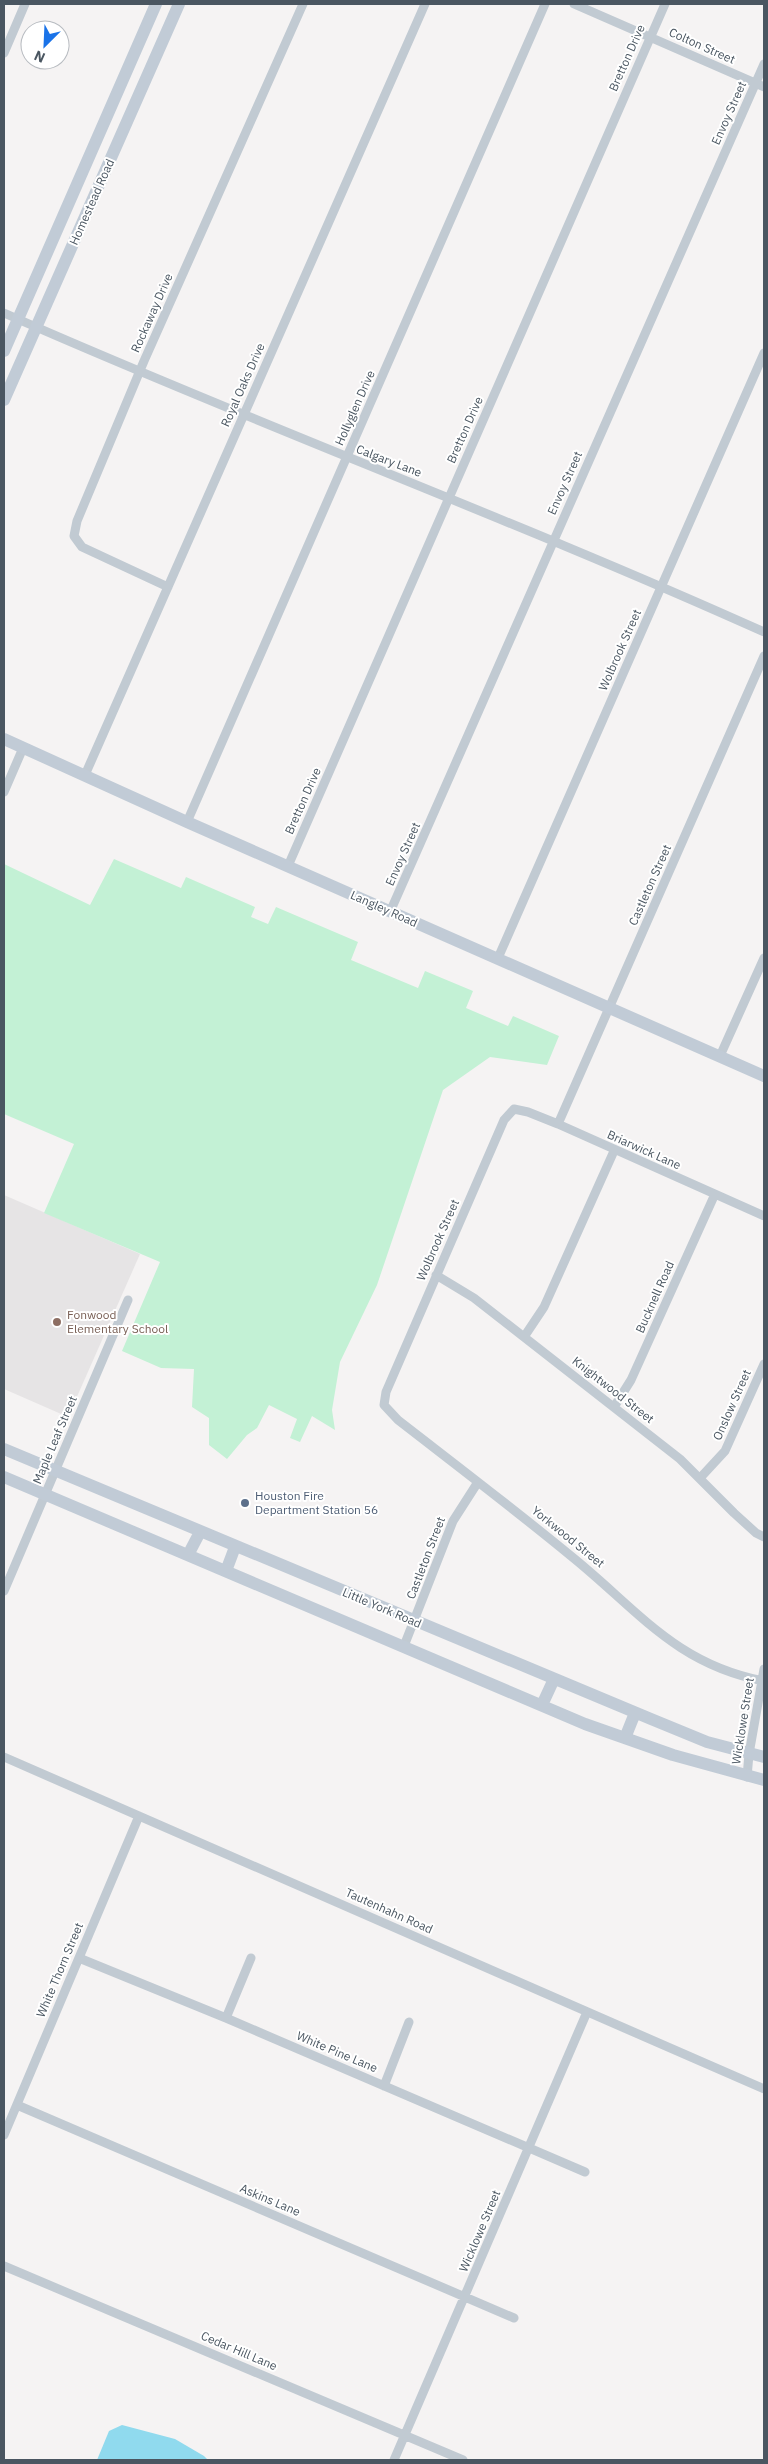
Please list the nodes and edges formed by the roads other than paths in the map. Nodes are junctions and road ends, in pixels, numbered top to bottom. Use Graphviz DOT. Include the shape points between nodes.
graph roads {
  1 [pos="25,4"];
  2 [pos="156,4"];
  3 [pos="179,4"];
  4 [pos="304,4"];
  5 [pos="425,4"];
  6 [pos="546,4"];
  7 [pos="574,4"];
  8 [pos="665,4"];
  9 [pos="650,36"];
  10 [pos="4,53"];
  11 [pos="764,64"];
  12 [pos="122,79"];
  13 [pos="760,86"];
  14 [pos="143,88"];
  15 [pos="76,185"];
  16 [pos="96,193"];
  17 [pos="4,313"];
  18 [pos="18,320"];
  19 [pos="36,328"];
  20 [pos="4,351"];
  21 [pos="764,352"];
  22 [pos="139,373"];
  23 [pos="4,400"];
  24 [pos="243,416"];
  25 [pos="346,458"];
  26 [pos="449,498"];
  27 [pos="553,542"];
  28 [pos="662,586"];
  29 [pos="168,587"];
  30 [pos="764,632"];
  31 [pos="764,656"];
  32 [pos="4,739"];
  33 [pos="23,748"];
  34 [pos="85,776"];
  35 [pos="4,792"];
  36 [pos="187,822"];
  37 [pos="288,866"];
  38 [pos="390,912"];
  39 [pos="498,958"];
  40 [pos="764,958"];
  41 [pos="610,1006"];
  42 [pos="720,1056"];
  43 [pos="764,1076"];
  44 [pos="514,1109"];
  45 [pos="558,1124"];
  46 [pos="614,1150"];
  47 [pos="715,1194"];
  48 [pos="764,1216"];
  49 [pos="436,1275"];
  50 [pos="128,1300"];
  51 [pos="524,1337"];
  52 [pos="764,1364"];
  53 [pos="389,1384"];
  54 [pos="614,1407"];
  55 [pos="4,1449"];
  56 [pos="56,1471"];
  57 [pos="701,1477"];
  58 [pos="4,1478"];
  59 [pos="478,1482"];
  60 [pos="45,1495"];
  61 [pos="200,1532"];
  62 [pos="764,1538"];
  63 [pos="236,1546"];
  64 [pos="188,1555"];
  65 [pos="226,1571"];
  66 [pos="4,1591"];
  67 [pos="414,1621"];
  68 [pos="404,1646"];
  69 [pos="764,1669"];
  70 [pos="554,1679"];
  71 [pos="763,1681"];
  72 [pos="542,1705"];
  73 [pos="635,1713"];
  74 [pos="625,1738"];
  75 [pos="749,1754"];
  76 [pos="4,1757"];
  77 [pos="764,1757"];
  78 [pos="747,1777"];
  79 [pos="764,1780"];
  80 [pos="139,1816"];
  81 [pos="79,1958"];
  82 [pos="251,1958"];
  83 [pos="587,2012"];
  84 [pos="226,2018"];
  85 [pos="409,2022"];
  86 [pos="384,2086"];
  87 [pos="764,2089"];
  88 [pos="17,2105"];
  89 [pos="4,2135"];
  90 [pos="529,2147"];
  91 [pos="585,2172"];
  92 [pos="4,2266"];
  93 [pos="465,2298"];
  94 [pos="514,2318"];
  95 [pos="405,2434"];
  96 [pos="394,2460"];
  97 [pos="463,2460"];
  1 -- 10 [label="street"];
  2 -- 12 [label="main road, Homestead Road"];
  3 -- 14 [label="main road, Homestead Road"];
  4 -- 22 [label="street, Rockaway Drive"];
  5 -- 24 [label="street, Royal Oaks Drive"];
  6 -- 25 [label="street, Hollyglen Drive"];
  7 -- 9 [label="street, Colton Street"];
  8 -- 9 [label="street, Bretton Drive"];
  9 -- 13 [label="street, Colton Street"];
  9 -- 26 [label="street, Bretton Drive"];
  11 -- 13 [label="street, Envoy Street"];
  12 -- 14 [label="main road"];
  12 -- 15 [label="main road, Homestead Road"];
  13 -- 27 [label="street, Envoy Street"];
  14 -- 16 [label="main road, Homestead Road"];
  15 -- 16 [label="main road"];
  15 -- 18 [label="main road, Homestead Road"];
  16 -- 19 [label="main road, Homestead Road"];
  17 -- 18 [label="street, Calgary Lane"];
  18 -- 19 [label="street, Calgary Lane"];
  18 -- 20 [label="main road, Homestead Road"];
  19 -- 22 [label="street, Calgary Lane"];
  19 -- 23 [label="main road, Homestead Road"];
  21 -- 28 [label="street, Wolbrook Street"];
  22 -- 24 [label="street, Calgary Lane"];
  22 -- 29 [label="street, Rockaway Drive" via="82,504 74,536 82,547 101,558"];
  24 -- 25 [label="street, Calgary Lane"];
  24 -- 29 [label="street, Royal Oaks Drive"];
  25 -- 26 [label="street, Calgary Lane"];
  25 -- 36 [label="street, Hollyglen Drive"];
  26 -- 27 [label="street, Calgary Lane"];
  26 -- 37 [label="street, Bretton Drive"];
  27 -- 28 [label="street, Calgary Lane"];
  27 -- 38 [label="street, Envoy Street"];
  28 -- 30 [label="street, Calgary Lane"];
  28 -- 39 [label="street, Wolbrook Street"];
  29 -- 34 [label="street, Royal Oaks Drive"];
  31 -- 41 [label="street, Castleton Street"];
  32 -- 33 [label="main road, Langley Road"];
  33 -- 34 [label="main road, Langley Road"];
  33 -- 35 [label="street"];
  34 -- 36 [label="main road, Langley Road"];
  36 -- 37 [label="main road, Langley Road"];
  37 -- 38 [label="main road, Langley Road"];
  38 -- 39 [label="main road, Langley Road"];
  39 -- 41 [label="main road, Langley Road"];
  40 -- 42 [label="street"];
  41 -- 42 [label="main road, Langley Road"];
  41 -- 45 [label="street, Castleton Street"];
  42 -- 43 [label="main road, Langley Road"];
  44 -- 45 [label="street, Briarwick Lane"];
  44 -- 49 [label="street, Wolbrook Street" via="504,1120"];
  45 -- 46 [label="street, Briarwick Lane"];
  46 -- 47 [label="street, Briarwick Lane"];
  46 -- 51 [label="street" via="544,1307"];
  47 -- 48 [label="street, Briarwick Lane"];
  47 -- 54 [label="street, Bucknell Road" via="631,1380"];
  49 -- 51 [label="street, Knightwood Street" via="474,1298"];
  49 -- 53 [label="street, Wolbrook Street"];
  50 -- 56 [label="street, Maple Leaf Street"];
  51 -- 54 [label="street, Knightwood Street"];
  52 -- 57 [label="street, Onslow Street" via="725,1451"];
  53 -- 59 [label="street, Yorkwood Street" via="384,1405 398,1420"];
  54 -- 57 [label="street, Knightwood Street"];
  55 -- 56 [label="main road, Little York Road"];
  56 -- 60 [label="street, Maple Leaf Street"];
  56 -- 61 [label="main road, Little York Road"];
  57 -- 62 [label="street, Knightwood Street" via="734,1513"];
  58 -- 60 [label="main road"];
  59 -- 67 [label="street, Castleton Street" via="453,1521"];
  59 -- 71 [label="street, Yorkwood Street" via="596,1576 671,1643 714,1666"];
  60 -- 64 [label="main road"];
  60 -- 66 [label="street, Maple Leaf Street"];
  61 -- 63 [label="main road, Little York Road"];
  61 -- 64 [label="main road"];
  63 -- 65 [label="main road"];
  63 -- 67 [label="main road, Little York Road"];
  64 -- 65 [label="main road"];
  65 -- 68 [label="main road"];
  67 -- 68 [label="street, Castleton Street"];
  67 -- 70 [label="main road, Little York Road"];
  68 -- 72 [label="main road"];
  69 -- 71 [label="street, Wicklowe Street"];
  70 -- 72 [label="main road"];
  70 -- 73 [label="main road, Little York Road"];
  71 -- 75 [label="street, Wicklowe Street"];
  72 -- 74 [label="main road"];
  73 -- 74 [label="main road"];
  73 -- 75 [label="main road, Little York Road" via="707,1742"];
  74 -- 78 [label="main road"];
  75 -- 77 [label="main road, Little York Road"];
  75 -- 78 [label="street, Wicklowe Street"];
  76 -- 80 [label="street, Tautenhahn Road"];
  78 -- 79 [label="main road"];
  80 -- 81 [label="street, White Thorn Street"];
  80 -- 83 [label="street, Tautenhahn Road"];
  81 -- 84 [label="street, White Pine Lane"];
  81 -- 88 [label="street, White Thorn Street"];
  82 -- 84 [label="street"];
  83 -- 87 [label="street, Tautenhahn Road"];
  83 -- 90 [label="street, Wicklowe Street"];
  84 -- 86 [label="street, White Pine Lane"];
  85 -- 86 [label="street"];
  86 -- 90 [label="street, White Pine Lane"];
  88 -- 89 [label="street, White Thorn Street"];
  88 -- 93 [label="street, Askins Lane"];
  90 -- 91 [label="street, White Pine Lane"];
  90 -- 93 [label="street, Wicklowe Street"];
  92 -- 95 [label="street, Cedar Hill Lane"];
  93 -- 94 [label="street, Askins Lane"];
  93 -- 95 [label="street, Wicklowe Street"];
  95 -- 96 [label="street, Wicklowe Street"];
  95 -- 97 [label="street, Cedar Hill Lane"];
}
